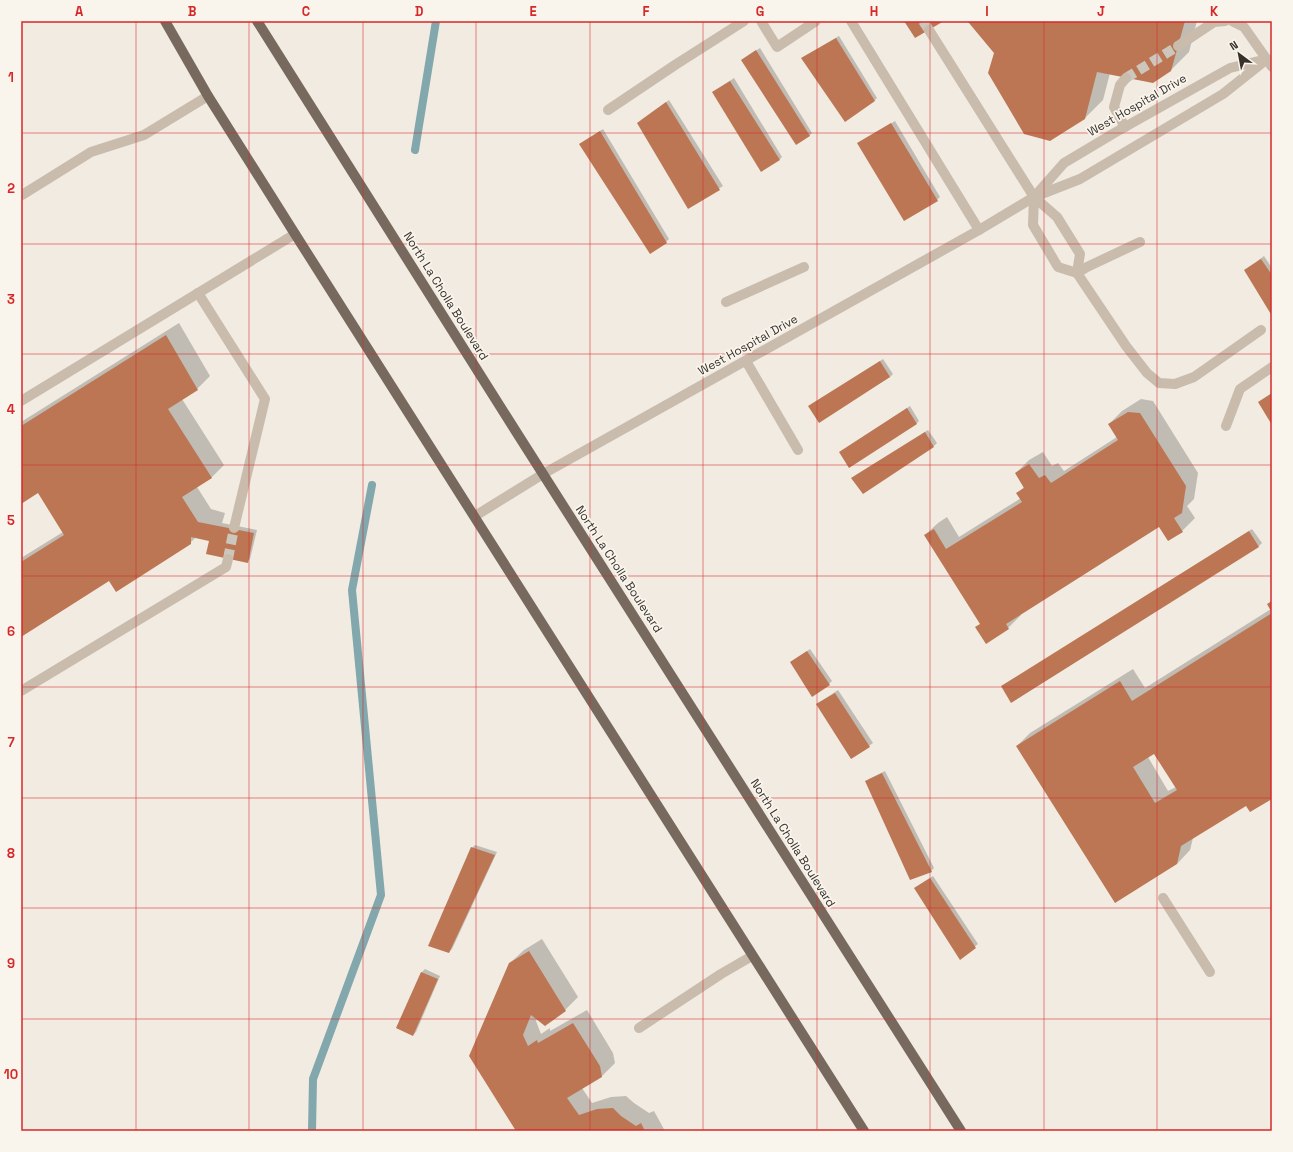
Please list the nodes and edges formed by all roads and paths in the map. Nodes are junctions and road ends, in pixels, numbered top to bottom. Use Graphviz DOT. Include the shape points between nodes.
graph roads {
  1 [pos="165,21"];
  2 [pos="257,21"];
  3 [pos="744,21"];
  4 [pos="761,21"];
  5 [pos="816,21"];
  6 [pos="851,21"];
  7 [pos="1225,21"];
  8 [pos="1232,21"];
  9 [pos="929,30"];
  10 [pos="1178,46"];
  11 [pos="1270,61"];
  12 [pos="1126,78"];
  13 [pos="208,96"];
  14 [pos="608,110"];
  15 [pos="1125,126"];
  16 [pos="22,195"];
  17 [pos="1034,197"];
  18 [pos="978,230"];
  19 [pos="294,234"];
  20 [pos="1140,242"];
  21 [pos="804,267"];
  22 [pos="1077,273"];
  23 [pos="198,293"];
  24 [pos="726,302"];
  25 [pos="1261,330"];
  26 [pos="746,361"];
  27 [pos="1272,367"];
  28 [pos="21,401"];
  29 [pos="1226,426"];
  30 [pos="798,450"];
  31 [pos="543,474"];
  32 [pos="475,516"];
  33 [pos="234,528"];
  34 [pos="228,558"];
  35 [pos="21,691"];
  36 [pos="1163,898"];
  37 [pos="752,956"];
  38 [pos="1210,972"];
  39 [pos="639,1028"];
  40 [pos="864,1131"];
  41 [pos="961,1131"];
  1 -- 13 [label="main road"];
  2 -- 31 [label="main road, North La Cholla Boulevard"];
  3 -- 14 [label="street"];
  4 -- 5 [label="street" via="777,47"];
  6 -- 18 [label="street"];
  7 -- 10 [label="street" via="1214,22"];
  8 -- 11 [label="street" via="1244,27"];
  9 -- 17 [label="street"];
  11 -- 15 [label="street, West Hospital Drive" via="1230,68"];
  11 -- 17 [label="street, West Hospital Drive" via="1223,94 1083,178"];
  12 -- 15 [label="street" via="1120,85 1114,107"];
  13 -- 16 [label="street" via="144,135 91,152"];
  13 -- 19 [label="main road"];
  15 -- 17 [label="street, West Hospital Drive" via="1064,163"];
  17 -- 18 [label="street, West Hospital Drive"];
  17 -- 22 [label="street" via="1057,216 1080,254"];
  17 -- 22 [label="street" via="1033,225 1058,267"];
  18 -- 26 [label="street, West Hospital Drive"];
  19 -- 23 [label="street"];
  19 -- 32 [label="main road"];
  20 -- 22 [label="street"];
  21 -- 24 [label="street"];
  22 -- 25 [label="street" via="1126,346 1147,373 1159,383 1175,384 1194,377"];
  23 -- 28 [label="street"];
  23 -- 33 [label="street" via="265,399"];
  26 -- 30 [label="street"];
  26 -- 31 [label="street, West Hospital Drive"];
  27 -- 29 [label="street" via="1240,389"];
  31 -- 32 [label="street, West Hospital Drive"];
  31 -- 41 [label="main road, North La Cholla Boulevard"];
  32 -- 37 [label="main road"];
  34 -- 35 [label="street" via="226,566"];
  36 -- 38 [label="street"];
  37 -- 39 [label="street"];
  37 -- 40 [label="main road"];
}
